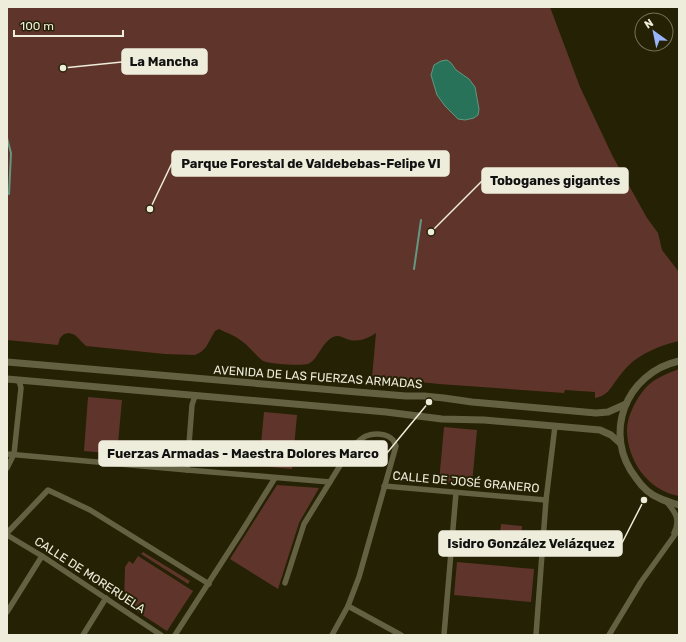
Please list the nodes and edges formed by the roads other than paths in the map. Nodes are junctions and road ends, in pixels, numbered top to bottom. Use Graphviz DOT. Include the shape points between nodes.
graph roads {
  1 [pos="679,361"];
  2 [pos="7,362"];
  3 [pos="7,379"];
  4 [pos="18,380"];
  5 [pos="196,396"];
  6 [pos="626,404"];
  7 [pos="555,426"];
  8 [pos="620,442"];
  9 [pos="7,454"];
  10 [pos="14,454"];
  11 [pos="7,468"];
  12 [pos="187,470"];
  13 [pos="275,478"];
  14 [pos="330,482"];
  15 [pos="384,486"];
  16 [pos="456,493"];
  17 [pos="546,500"];
  18 [pos="666,501"];
  19 [pos="679,505"];
  20 [pos="679,530"];
  21 [pos="7,534"];
  22 [pos="673,537"];
  23 [pos="42,556"];
  24 [pos="285,582"];
  25 [pos="209,584"];
  26 [pos="106,598"];
  27 [pos="348,606"];
  28 [pos="7,612"];
  29 [pos="83,635"];
  30 [pos="161,635"];
  31 [pos="175,635"];
  32 [pos="332,635"];
  33 [pos="400,635"];
  34 [pos="444,635"];
  35 [pos="536,635"];
  36 [pos="609,635"];
  1 -- 6 [label="street" via="651,373 631,394"];
  2 -- 6 [label="street, AVENIDA DE LAS FUERZAS ARMADAS" via="424,396 596,413 608,412"];
  3 -- 4 [label="street"];
  4 -- 5 [label="street"];
  4 -- 10 [label="street" via="21,388"];
  5 -- 7 [label="street" via="442,419"];
  5 -- 12 [label="street" via="192,405"];
  6 -- 8 [label="street" via="621,418"];
  7 -- 8 [label="street" via="600,430"];
  7 -- 17 [label="street"];
  8 -- 18 [label="street" via="626,463 638,482 650,493"];
  9 -- 10 [label="street"];
  10 -- 11 [label="street"];
  10 -- 12 [label="street"];
  12 -- 13 [label="street"];
  13 -- 14 [label="street"];
  13 -- 25 [label="street"];
  14 -- 15 [label="street" via="358,441 376,434 394,440 396,446"];
  14 -- 24 [label="street" via="304,524"];
  15 -- 16 [label="street, CALLE DE JOSÉ GRANERO"];
  15 -- 27 [label="street" via="359,577"];
  16 -- 17 [label="street, CALLE DE JOSÉ GRANERO"];
  16 -- 34 [label="street"];
  17 -- 35 [label="street"];
  18 -- 19 [label="street"];
  18 -- 22 [label="street" via="673,510 678,524"];
  20 -- 22 [label="street"];
  21 -- 23 [label="street, CALLE DE MORERUELA"];
  21 -- 25 [label="street" via="48,490 90,510"];
  22 -- 36 [label="street" via="641,582"];
  23 -- 26 [label="street, CALLE DE MORERUELA"];
  23 -- 28 [label="street"];
  25 -- 31 [label="street"];
  26 -- 29 [label="street"];
  26 -- 30 [label="street, CALLE DE MORERUELA"];
  27 -- 32 [label="street"];
  27 -- 33 [label="street"];
}
